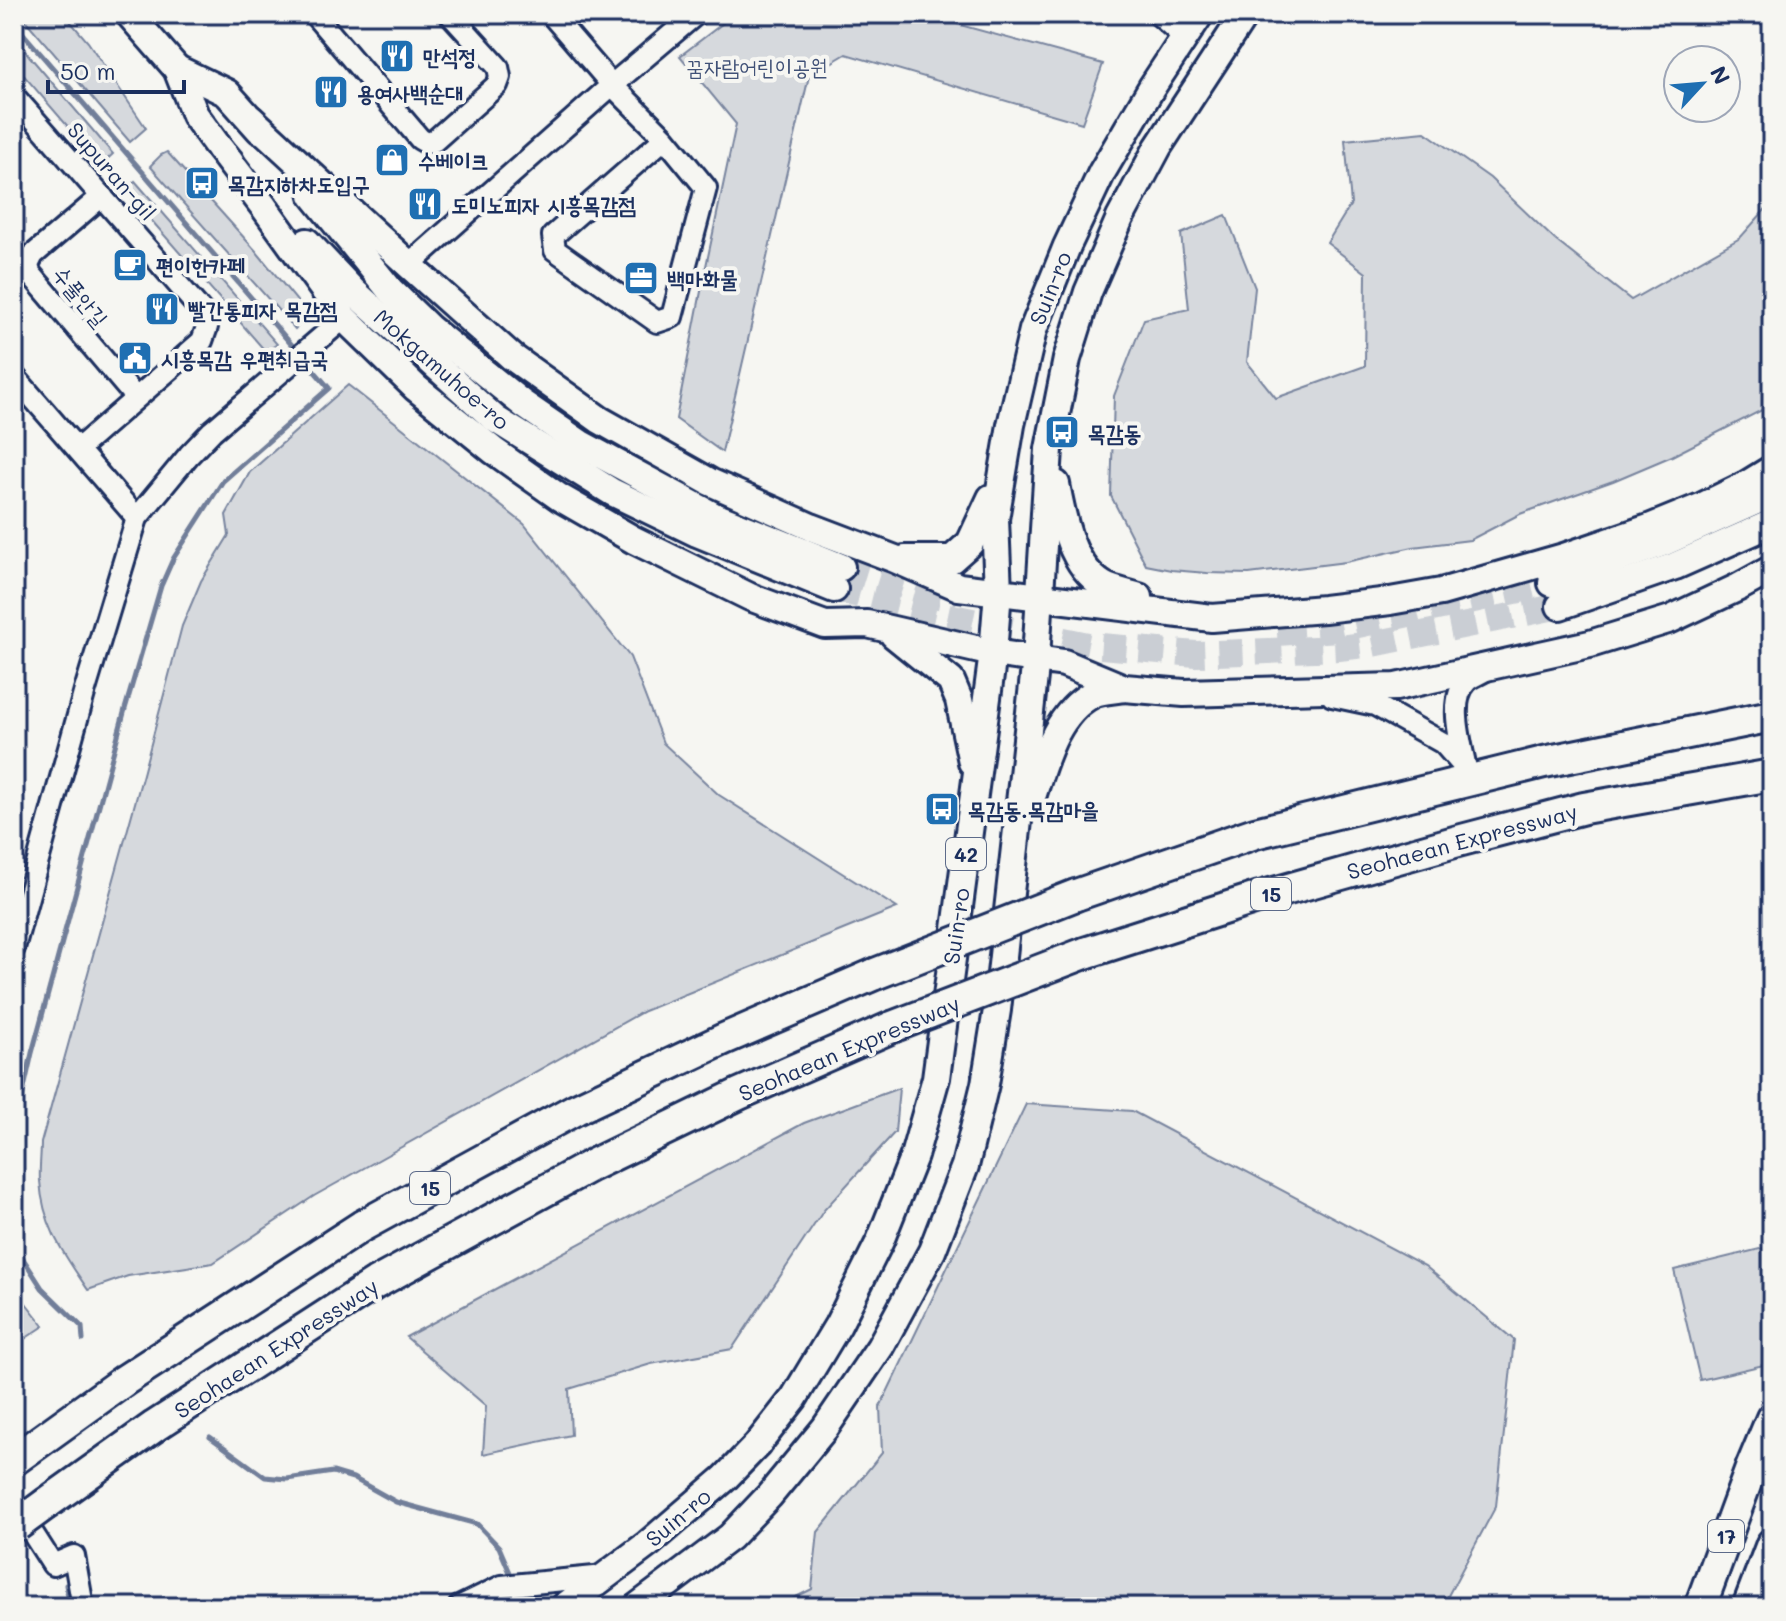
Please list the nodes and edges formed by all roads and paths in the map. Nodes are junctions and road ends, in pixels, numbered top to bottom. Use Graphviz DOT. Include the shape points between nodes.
graph roads {
  1 [pos="129,14"];
  2 [pos="314,14"];
  3 [pos="450,14"];
  4 [pos="551,14"];
  5 [pos="696,14"];
  6 [pos="1158,14"];
  7 [pos="1200,14"];
  8 [pos="1245,14"];
  9 [pos="1185,38"];
  10 [pos="177,69"];
  11 [pos="612,85"];
  12 [pos="14,96"];
  13 [pos="251,119"];
  14 [pos="665,138"];
  15 [pos="219,148"];
  16 [pos="102,196"];
  17 [pos="409,265"];
  18 [pos="344,318"];
  19 [pos="14,376"];
  20 [pos="135,397"];
  21 [pos="78,449"];
  22 [pos="1049,449"];
  23 [pos="1772,469"];
  24 [pos="1003,473"];
  25 [pos="1772,494"];
  26 [pos="137,518"];
  27 [pos="1772,523"];
  28 [pos="895,559"];
  29 [pos="1772,569"];
  30 [pos="998,592"];
  31 [pos="1041,598"];
  32 [pos="1212,618"];
  33 [pos="888,630"];
  34 [pos="993,653"];
  35 [pos="1036,658"];
  36 [pos="1499,663"];
  37 [pos="1124,688"];
  38 [pos="1305,690"];
  39 [pos="1772,716"];
  40 [pos="1772,775"];
  41 [pos="976,780"];
  42 [pos="1015,845"];
  43 [pos="14,948"];
  44 [pos="1772,1418"];
  45 [pos="15,1460"];
  46 [pos="15,1518"];
  47 [pos="1772,1544"];
  48 [pos="605,1576"];
  49 [pos="83,1607"];
  50 [pos="459,1607"];
  51 [pos="564,1607"];
  52 [pos="637,1607"];
  53 [pos="1700,1607"];
  54 [pos="1748,1607"];
  1 -- 10 [label="main road, Mokgamuhoe-ro"];
  2 -- 3 [label="street" via="427,143 500,77 498,67"];
  4 -- 11 [label="street"];
  5 -- 11 [label="street"];
  6 -- 9 [label="street"];
  7 -- 9 [label="main road, Suin-ro / 42"];
  8 -- 22 [label="main road, Suin-ro / 42" via="1158,147 1115,230 1067,359"];
  9 -- 24 [label="main road, Suin-ro / 42" via="1102,172 1067,246 1033,330"];
  10 -- 13 [label="main road, Mokgamuhoe-ro" via="227,93"];
  10 -- 15 [label="main road, Mokgamuhoe-ro" via="195,115"];
  11 -- 14 [label="street"];
  11 -- 17 [label="street"];
  12 -- 16 [label="street, Supuran-gil"];
  13 -- 15 [label="main road, Mokgamuhoe-ro" via="390,290 523,404 581,444 838,578 697,533 612,492 495,419 354,292"];
  13 -- 17 [label="main road"];
  14 -- 14 [label="street" via="706,188 672,317 657,322 555,250 553,236"];
  15 -- 18 [label="main road"];
  16 -- 20 [label="street, Supuran-gil" via="204,314 207,327 202,341"];
  16 -- 20 [label="street, 수풀안길" via="28,265"];
  17 -- 28 [label="main road" via="512,357 600,420 710,482"];
  18 -- 26 [label="street" via="212,431"];
  18 -- 33 [label="main road" via="416,388 559,497 750,597 825,625 867,624"];
  19 -- 21 [label="street"];
  20 -- 21 [label="street, Supuran-gil"];
  21 -- 26 [label="street"];
  22 -- 31 [label="main road, Suin-ro / 42"];
  22 -- 32 [label="main road" via="1064,524 1082,567 1105,586"];
  23 -- 32 [label="main road" via="1649,528 1441,592"];
  24 -- 28 [label="main road" via="970,543 952,559"];
  24 -- 30 [label="main road, Suin-ro / 42" via="995,519"];
  25 -- 27 [label="main road" via="1556,595 1675,566"];
  26 -- 43 [label="street"];
  28 -- 30 [label="main road" via="959,587"];
  29 -- 36 [label="main road" via="1671,619 1590,644"];
  30 -- 31 [label="main road"];
  30 -- 34 [label="main road, Suin-ro / 42"];
  31 -- 32 [label="main road"];
  31 -- 35 [label="main road, Suin-ro / 42"];
  33 -- 34 [label="main road"];
  33 -- 41 [label="main road" via="951,681"];
  34 -- 35 [label="main road"];
  34 -- 41 [label="main road, Suin-ro / 42"];
  35 -- 37 [label="main road" via="1064,663"];
  35 -- 42 [label="main road, Suin-ro / 42"];
  36 -- 38 [label="main road" via="1396,687"];
  36 -- 38 [label="street" via="1466,681 1457,705 1466,769 1443,743 1375,705"];
  37 -- 38 [label="main road" via="1184,693"];
  37 -- 42 [label="main road" via="1093,694 1070,712 1052,740"];
  39 -- 45 [label="highway, 15, bridge" via="1544,762 1255,833 1076,895 875,974 576,1109 362,1226 125,1380"];
  40 -- 46 [label="highway, Seohaean Expressway / 15, bridge" via="1584,808 1260,897 1085,953 892,1027 590,1166 376,1283 47,1503"];
  41 -- 48 [label="main road, Suin-ro / 42" via="936,1078 914,1156 880,1241 794,1398 757,1445 724,1479"];
  42 -- 52 [label="main road, Suin-ro / 42" via="985,1084 965,1166 932,1251 880,1347 825,1428 769,1496 730,1537"];
  44 -- 53 [label="highway, 17"];
  46 -- 49 [label="street" via="53,1565 74,1556"];
  47 -- 54 [label="highway, 17"];
  48 -- 50 [label="street" via="502,1586"];
  48 -- 51 [label="main road, Suin-ro / 42"];
}
